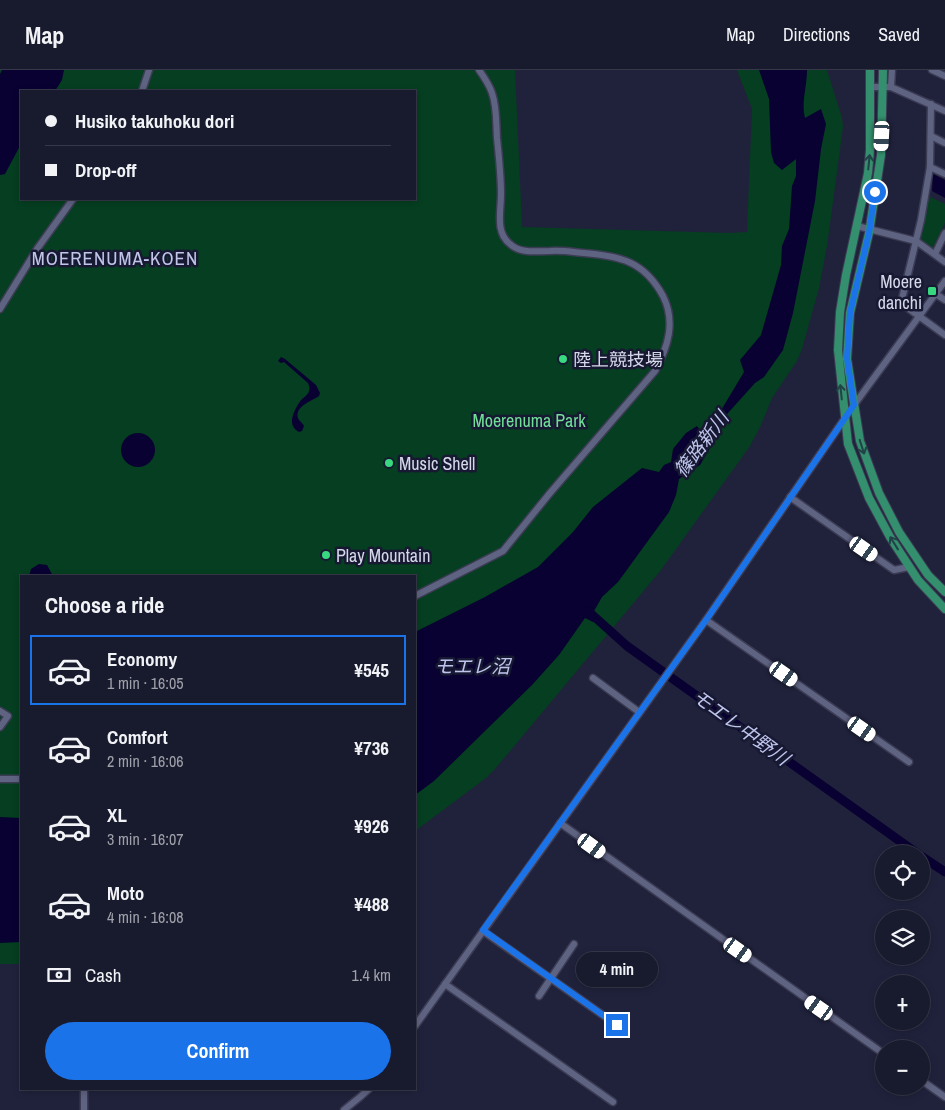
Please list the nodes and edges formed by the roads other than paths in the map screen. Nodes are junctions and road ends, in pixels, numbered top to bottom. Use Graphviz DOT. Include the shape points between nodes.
graph roads {
  1 [pos="149,70"];
  2 [pos="478,70"];
  3 [pos="870,70"];
  4 [pos="884,70"];
  5 [pos="892,70"];
  6 [pos="932,70"];
  7 [pos="945,76"];
  8 [pos="871,87"];
  9 [pos="887,87"];
  10 [pos="142,90"];
  11 [pos="931,104"];
  12 [pos="945,111"];
  13 [pos="931,136"];
  14 [pos="945,142"];
  15 [pos="930,167"];
  16 [pos="945,174"];
  17 [pos="72,200"];
  18 [pos="857,226"];
  19 [pos="870,230"];
  20 [pos="945,233"];
  21 [pos="916,241"];
  22 [pos="935,254"];
  23 [pos="945,262"];
  24 [pos="945,281"];
  25 [pos="936,294"];
  26 [pos="945,300"];
  27 [pos="0,309"];
  28 [pos="919,317"];
  29 [pos="945,335"];
  30 [pos="854,405"];
  31 [pos="845,419"];
  32 [pos="790,497"];
  33 [pos="909,567"];
  34 [pos="945,592"];
  35 [pos="416,595"];
  36 [pos="945,609"];
  37 [pos="706,620"];
  38 [pos="592,678"];
  39 [pos="0,711"];
  40 [pos="639,712"];
  41 [pos="0,727"];
  42 [pos="908,762"];
  43 [pos="0,779"];
  44 [pos="20,779"];
  45 [pos="560,823"];
  46 [pos="483,930"];
  47 [pos="574,944"];
  48 [pos="551,978"];
  49 [pos="445,984"];
  50 [pos="539,996"];
  51 [pos="416,1025"];
  52 [pos="617,1025"];
  53 [pos="875,1048"];
  54 [pos="930,1086"];
  55 [pos="84,1090"];
  56 [pos="368,1090"];
  57 [pos="945,1097"];
  58 [pos="613,1102"];
  59 [pos="84,1110"];
  60 [pos="344,1110"];
  1 -- 10 [label="street"];
  2 -- 35 [label="street" via="492,92 495,106 500,227 504,238 526,251 608,255 634,264 652,278 661,292 670,327 664,354 654,371 504,551"];
  3 -- 8 [label="main road"];
  4 -- 9 [label="main road"];
  5 -- 9 [label="street"];
  6 -- 7 [label="street"];
  8 -- 9 [label="street"];
  18 -- 8 [label="main road, one-way" via="869,158"];
  9 -- 11 [label="street"];
  9 -- 19 [label="main road"];
  11 -- 12 [label="street"];
  11 -- 13 [label="street"];
  13 -- 14 [label="street"];
  13 -- 15 [label="street"];
  15 -- 16 [label="street"];
  15 -- 21 [label="street"];
  17 -- 27 [label="street"];
  18 -- 19 [label="street"];
  31 -- 18 [label="main road, one-way" via="838,350 840,312"];
  19 -- 21 [label="street"];
  19 -- 30 [label="main road" via="850,313 847,358"];
  20 -- 22 [label="street"];
  21 -- 22 [label="street"];
  21 -- 28 [label="street" via="900,303"];
  22 -- 23 [label="street"];
  24 -- 25 [label="street"];
  25 -- 26 [label="street"];
  25 -- 28 [label="street"];
  28 -- 29 [label="street"];
  28 -- 30 [label="street"];
  30 -- 31 [label="street"];
  30 -- 34 [label="main road, one-way" via="860,441 879,493 928,575"];
  31 -- 32 [label="street"];
  33 -- 31 [label="main road, one-way" via="869,498 848,444"];
  32 -- 33 [label="street" via="894,570"];
  32 -- 37 [label="street"];
  33 -- 36 [label="main road"];
  37 -- 40 [label="street"];
  37 -- 42 [label="street"];
  38 -- 40 [label="street"];
  39 -- 41 [label="street" via="8,716"];
  40 -- 45 [label="street"];
  43 -- 44 [label="street"];
  45 -- 46 [label="street"];
  45 -- 53 [label="street"];
  46 -- 48 [label="street"];
  46 -- 49 [label="street"];
  47 -- 48 [label="street"];
  48 -- 50 [label="street"];
  48 -- 52 [label="street"];
  49 -- 51 [label="street"];
  49 -- 58 [label="street"];
  54 -- 57 [label="street"];
  55 -- 59 [label="street"];
  56 -- 60 [label="street"];
}
